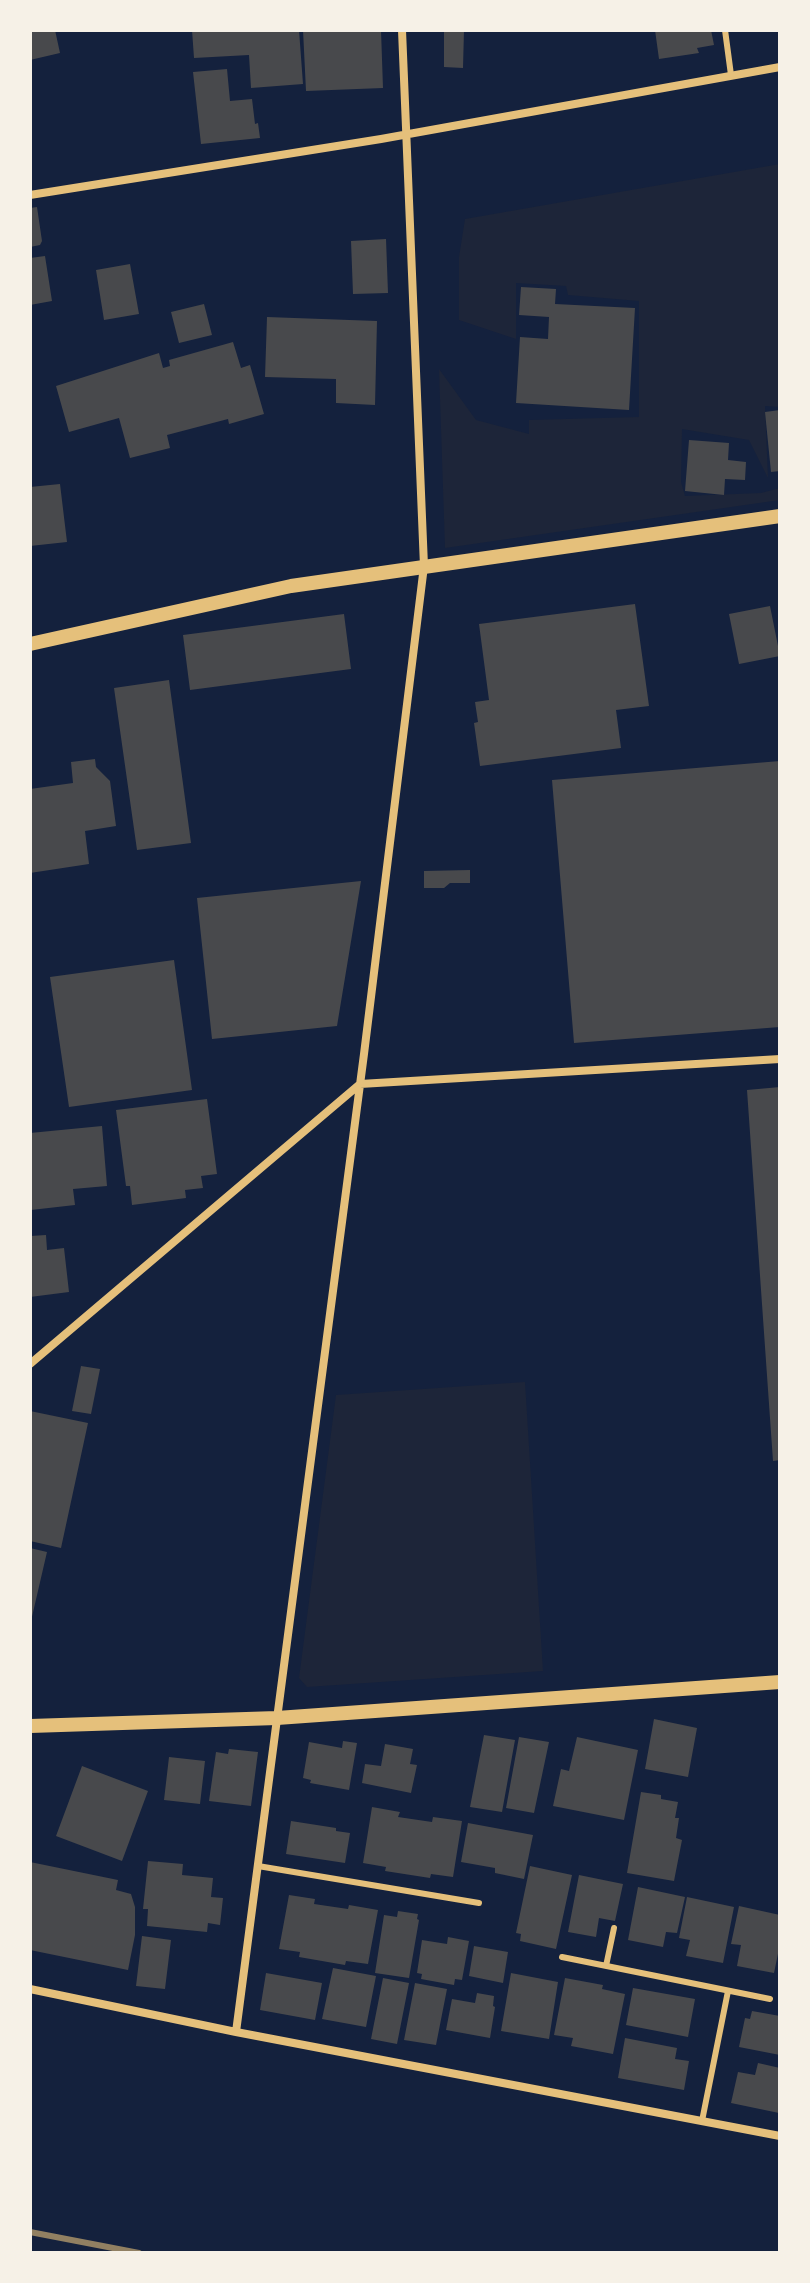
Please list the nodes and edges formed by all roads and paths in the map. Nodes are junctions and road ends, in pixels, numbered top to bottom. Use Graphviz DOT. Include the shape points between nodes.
graph roads {
  1 [pos="402,30"];
  2 [pos="725,30"];
  3 [pos="780,67"];
  4 [pos="731,75"];
  5 [pos="407,134"];
  6 [pos="30,195"];
  7 [pos="780,516"];
  8 [pos="424,566"];
  9 [pos="30,644"];
  10 [pos="780,1059"];
  11 [pos="360,1084"];
  12 [pos="30,1364"];
  13 [pos="780,1682"];
  14 [pos="277,1718"];
  15 [pos="30,1726"];
  16 [pos="258,1866"];
  17 [pos="479,1903"];
  18 [pos="614,1928"];
  19 [pos="562,1957"];
  20 [pos="606,1966"];
  21 [pos="30,1989"];
  22 [pos="728,1991"];
  23 [pos="770,1999"];
  24 [pos="236,2032"];
  25 [pos="702,2121"];
  26 [pos="780,2136"];
  1 -- 5 [label="street"];
  2 -- 4 [label="lane"];
  3 -- 4 [label="street"];
  4 -- 5 [label="street"];
  5 -- 6 [label="street"];
  5 -- 8 [label="street"];
  7 -- 8 [label="street"];
  8 -- 9 [label="street" via="291,586"];
  8 -- 11 [label="street"];
  10 -- 11 [label="street"];
  11 -- 12 [label="street"];
  11 -- 14 [label="street"];
  13 -- 14 [label="street"];
  14 -- 15 [label="street"];
  14 -- 16 [label="street"];
  16 -- 17 [label="lane"];
  16 -- 24 [label="street"];
  18 -- 20 [label="lane"];
  19 -- 20 [label="lane"];
  20 -- 22 [label="lane"];
  21 -- 24 [label="street"];
  22 -- 23 [label="lane"];
  22 -- 25 [label="lane"];
  24 -- 25 [label="street"];
  25 -- 26 [label="street"];
}
